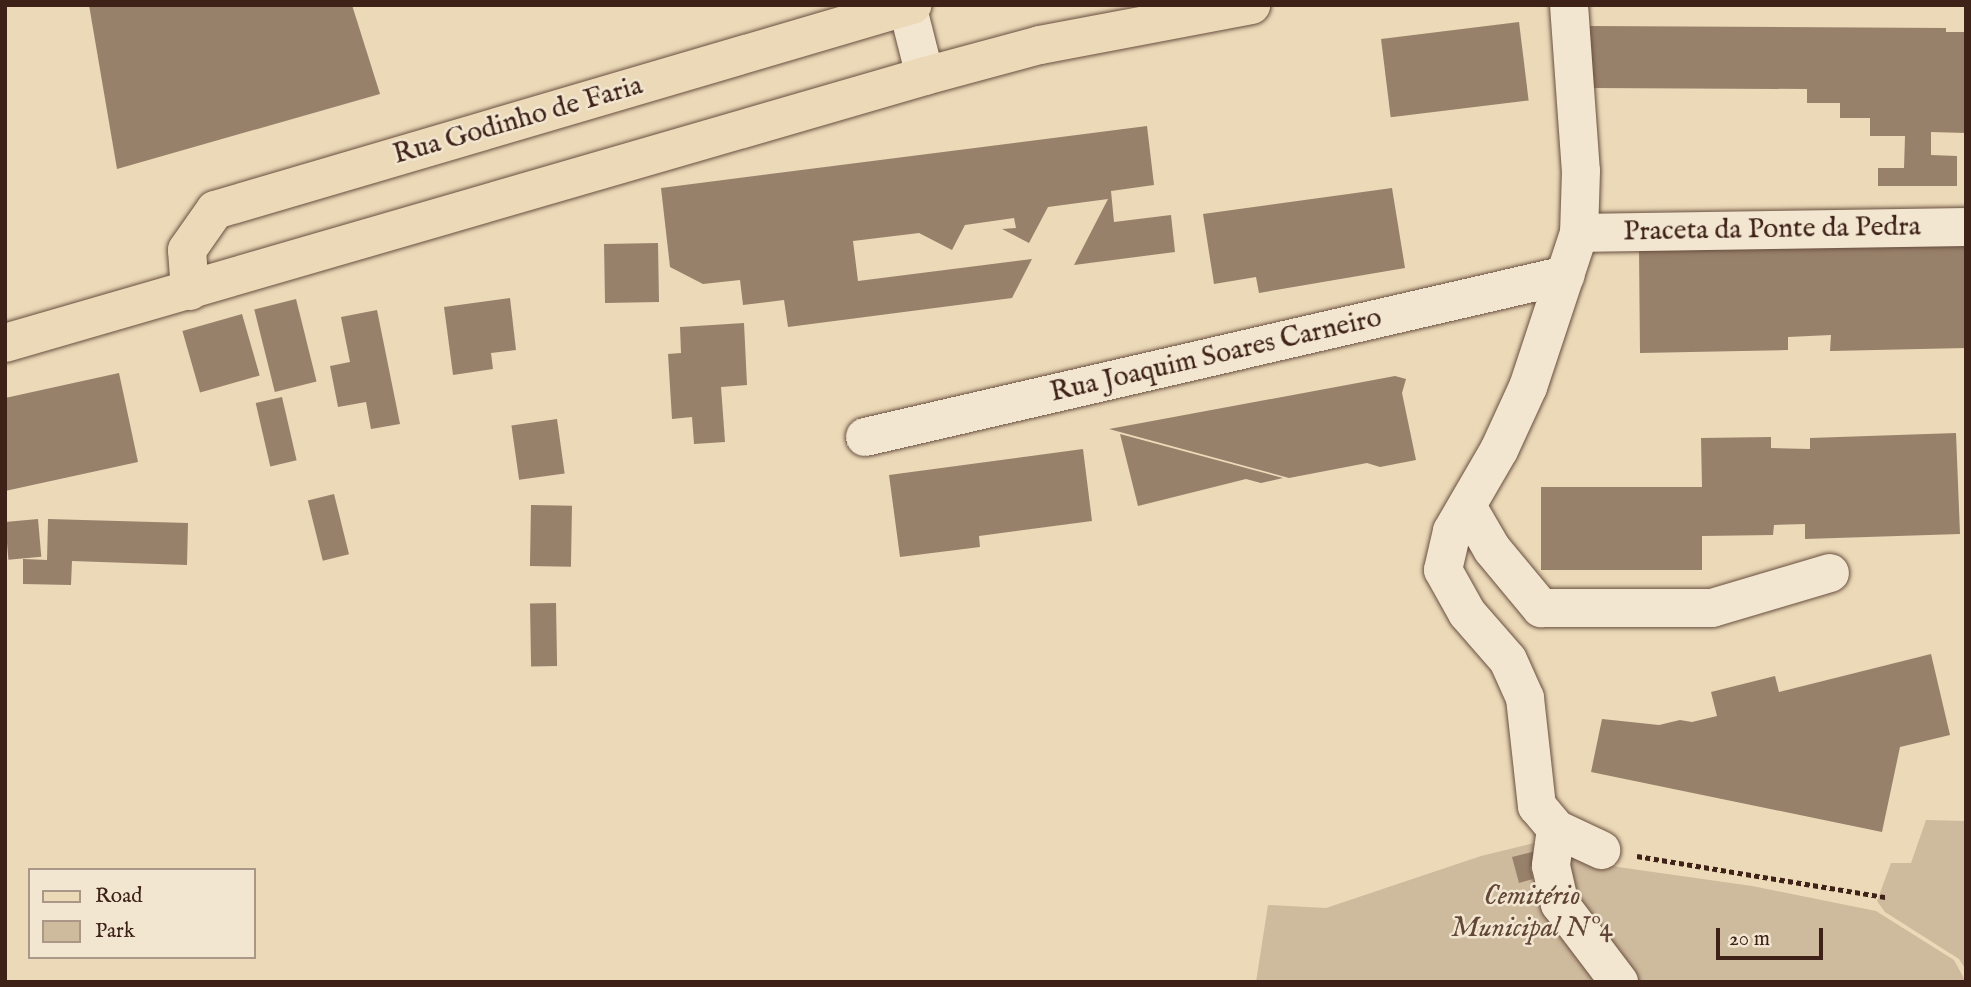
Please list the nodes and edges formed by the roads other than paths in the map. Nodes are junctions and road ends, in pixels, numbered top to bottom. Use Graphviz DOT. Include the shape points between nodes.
graph roads {
  1 [pos="1251,5"];
  2 [pos="1569,5"];
  3 [pos="909,6"];
  4 [pos="925,76"];
  5 [pos="1964,227"];
  6 [pos="1579,233"];
  7 [pos="1566,275"];
  8 [pos="190,291"];
  9 [pos="5,343"];
  10 [pos="865,437"];
  11 [pos="1467,506"];
  12 [pos="1830,573"];
  13 [pos="1556,829"];
  14 [pos="1601,850"];
  15 [pos="1619,982"];
  1 -- 4 [label="main road" via="1040,45"];
  2 -- 6 [label="street" via="1581,171"];
  3 -- 4 [label="street, Rua Godinho de Faria"];
  3 -- 8 [label="main road, Rua Godinho de Faria" via="215,210 187,250"];
  4 -- 8 [label="main road"];
  5 -- 6 [label="street, Praceta da Ponte da Pedra"];
  6 -- 7 [label="street"];
  7 -- 10 [label="street, Rua Joaquim Soares Carneiro"];
  7 -- 11 [label="street" via="1528,387"];
  8 -- 9 [label="main road"];
  11 -- 12 [label="street" via="1492,549 1541,608 1712,608"];
  11 -- 13 [label="street" via="1452,531 1443,570 1467,613 1508,660 1525,698 1537,806"];
  13 -- 14 [label="street"];
  13 -- 15 [label="street" via="1551,866 1560,904"];
}
